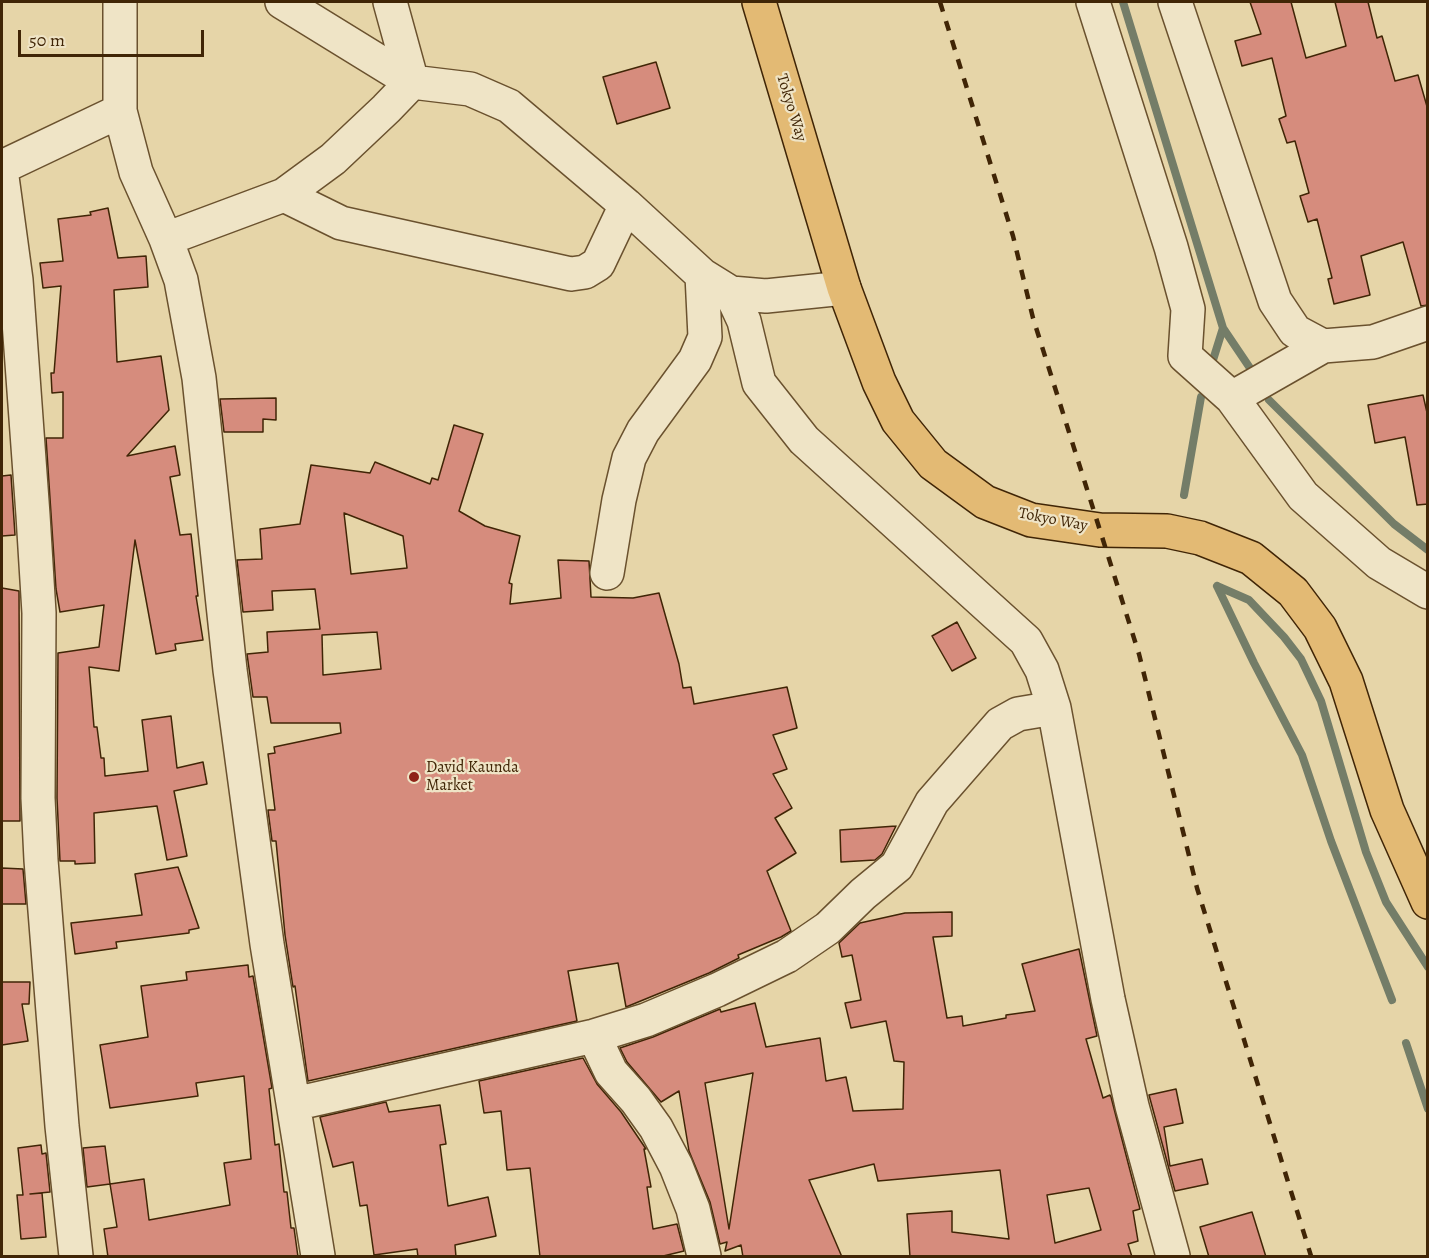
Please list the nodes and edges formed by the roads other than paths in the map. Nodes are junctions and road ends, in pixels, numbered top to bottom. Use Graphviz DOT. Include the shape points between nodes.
graph roads {
  1 [pos="120,2"];
  2 [pos="282,2"];
  3 [pos="390,2"];
  4 [pos="759,2"];
  5 [pos="1092,2"];
  6 [pos="1175,2"];
  7 [pos="412,82"];
  8 [pos="120,111"];
  9 [pos="2,167"];
  10 [pos="2,177"];
  11 [pos="284,195"];
  12 [pos="626,205"];
  13 [pos="166,239"];
  14 [pos="702,275"];
  15 [pos="844,288"];
  16 [pos="732,293"];
  17 [pos="1428,323"];
  18 [pos="1323,346"];
  19 [pos="1232,398"];
  20 [pos="607,573"];
  21 [pos="1428,592"];
  22 [pos="1054,708"];
  23 [pos="1428,902"];
  24 [pos="594,1036"];
  25 [pos="294,1104"];
  26 [pos="76,1257"];
  27 [pos="318,1257"];
  28 [pos="704,1257"];
  29 [pos="1173,1257"];
  1 -- 8 [label="street"];
  2 -- 7 [label="street"];
  3 -- 7 [label="street"];
  4 -- 15 [label="main road, Tokyo Way"];
  5 -- 19 [label="street" via="1188,309 1185,356"];
  6 -- 18 [label="street" via="1275,301 1295,331"];
  7 -- 11 [label="street" via="333,159"];
  7 -- 12 [label="street" via="470,89 509,106"];
  8 -- 9 [label="street"];
  8 -- 13 [label="street" via="136,172"];
  10 -- 26 [label="street" via="16,280 33,515 39,613 41,860"];
  11 -- 12 [label="street" via="341,223 571,274 598,264"];
  11 -- 13 [label="street"];
  12 -- 14 [label="street"];
  13 -- 25 [label="street" via="181,280 199,378 230,670 267,944"];
  14 -- 16 [label="street"];
  14 -- 20 [label="street" via="705,337 695,360 643,431 629,458"];
  15 -- 16 [label="street" via="766,296"];
  15 -- 23 [label="main road, Tokyo Way" via="898,421 933,464 985,502 1031,520 1100,530 1167,531 1200,538 1251,558 1293,592 1320,628 1346,681 1388,810"];
  16 -- 22 [label="street" via="744,321 759,383 804,440 1026,641 1042,670"];
  17 -- 18 [label="street" via="1373,342"];
  18 -- 19 [label="street"];
  19 -- 21 [label="street" via="1303,496 1379,563"];
  22 -- 24 [label="street" via="1018,714 1000,724 932,802 897,866 828,928 787,956 717,990 646,1020"];
  22 -- 29 [label="street" via="1108,999"];
  24 -- 25 [label="street"];
  24 -- 28 [label="street" via="612,1072 650,1119 676,1166 693,1209"];
  25 -- 27 [label="street"];
}
